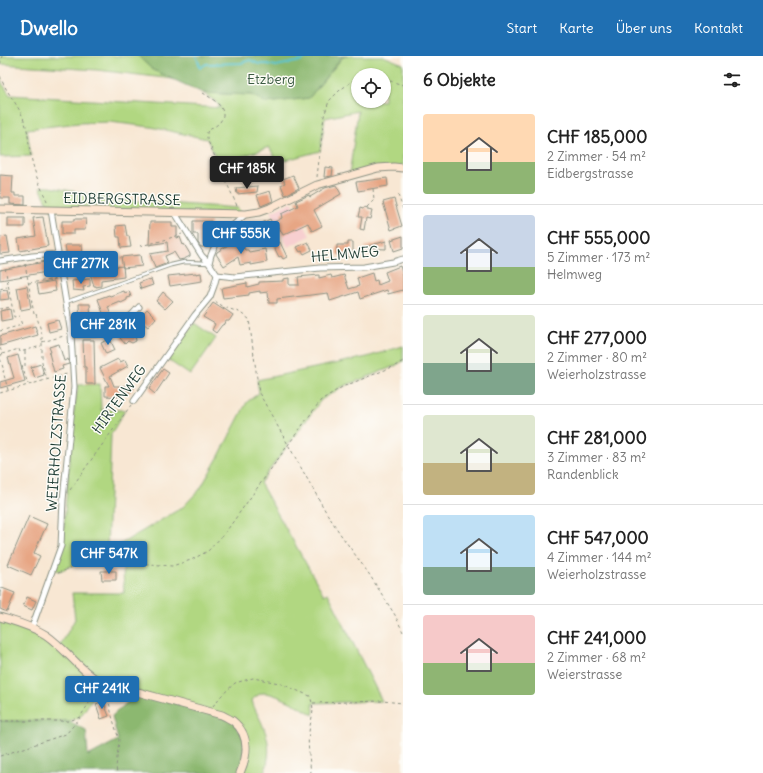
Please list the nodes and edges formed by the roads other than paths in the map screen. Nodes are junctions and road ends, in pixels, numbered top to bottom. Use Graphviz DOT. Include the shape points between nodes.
graph roads {
  1 [pos="403,168"];
  2 [pos="0,210"];
  3 [pos="51,210"];
  4 [pos="175,213"];
  5 [pos="243,214"];
  6 [pos="58,254"];
  7 [pos="403,259"];
  8 [pos="0,261"];
  9 [pos="209,263"];
  10 [pos="217,276"];
  11 [pos="66,302"];
  12 [pos="139,307"];
  13 [pos="71,334"];
  14 [pos="134,401"];
  15 [pos="0,617"];
  16 [pos="32,627"];
  17 [pos="240,773"];
  1 -- 5 [label="street, EIDBERGSTRASSE" via="378,168 317,185 270,208"];
  2 -- 3 [label="street, EIDBERGSTRASSE"];
  3 -- 4 [label="street, EIDBERGSTRASSE"];
  3 -- 6 [label="street, WEIERHOLZSTRASSE"];
  4 -- 5 [label="street, EIDBERGSTRASSE"];
  4 -- 9 [label="street"];
  5 -- 9 [label="street" via="222,234"];
  6 -- 8 [label="street"];
  6 -- 11 [label="street, WEIERHOLZSTRASSE"];
  7 -- 10 [label="street, HELMWEG" via="364,267 320,268 235,277"];
  9 -- 10 [label="street"];
  9 -- 11 [label="lane" via="184,262 171,265"];
  10 -- 14 [label="street, HIRTENWEG" via="210,297"];
  11 -- 13 [label="street, WEIERHOLZSTRASSE"];
  12 -- 13 [label="street" via="111,331 99,334"];
  13 -- 16 [label="street, WEIERHOLZSTRASSE" via="74,387 61,546"];
  15 -- 16 [label="street"];
  16 -- 17 [label="street" via="60,646 88,674 98,680 210,711 233,721 241,730 247,749"];
}
